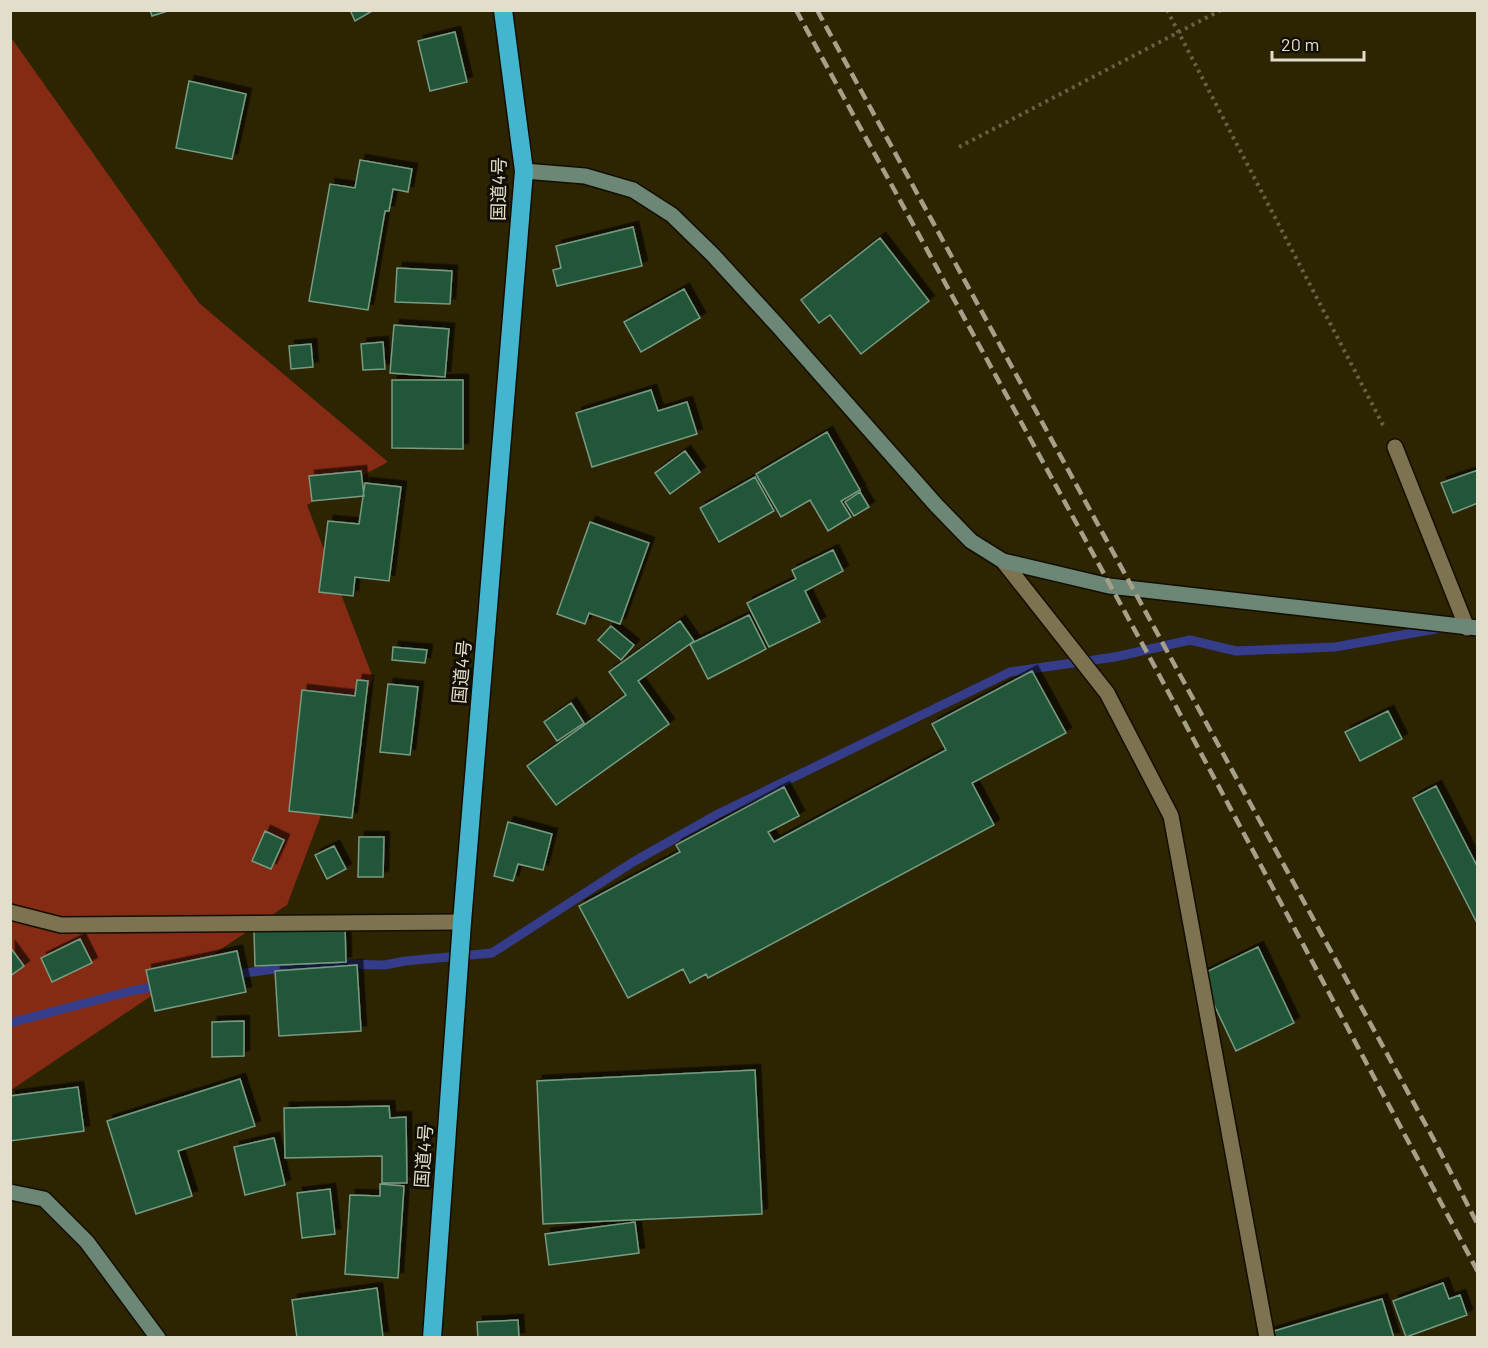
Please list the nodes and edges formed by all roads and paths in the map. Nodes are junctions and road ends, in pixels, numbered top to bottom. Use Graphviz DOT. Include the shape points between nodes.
graph roads {
  1 [pos="503,10"];
  2 [pos="1167,10"];
  3 [pos="1221,10"];
  4 [pos="1178,33"];
  5 [pos="959,147"];
  6 [pos="524,171"];
  7 [pos="1395,447"];
  8 [pos="1003,561"];
  9 [pos="1472,628"];
  10 [pos="10,912"];
  11 [pos="462,922"];
  12 [pos="10,1192"];
  13 [pos="159,1338"];
  14 [pos="432,1338"];
  15 [pos="1267,1338"];
  1 -- 6 [label="highway, 国道4号"];
  2 -- 4 [label="path"];
  3 -- 4 [label="path"];
  4 -- 5 [label="path"];
  4 -- 7 [label="path"];
  6 -- 8 [label="street" via="585,176 633,190 672,215 771,318 936,505 971,541"];
  6 -- 11 [label="highway, 国道4号"];
  7 -- 9 [label="street"];
  8 -- 9 [label="street" via="1109,585"];
  8 -- 15 [label="street" via="1107,693 1171,816"];
  10 -- 11 [label="street" via="61,925"];
  11 -- 14 [label="highway, 国道4号"];
  12 -- 13 [label="street" via="44,1199 87,1242"];
}
